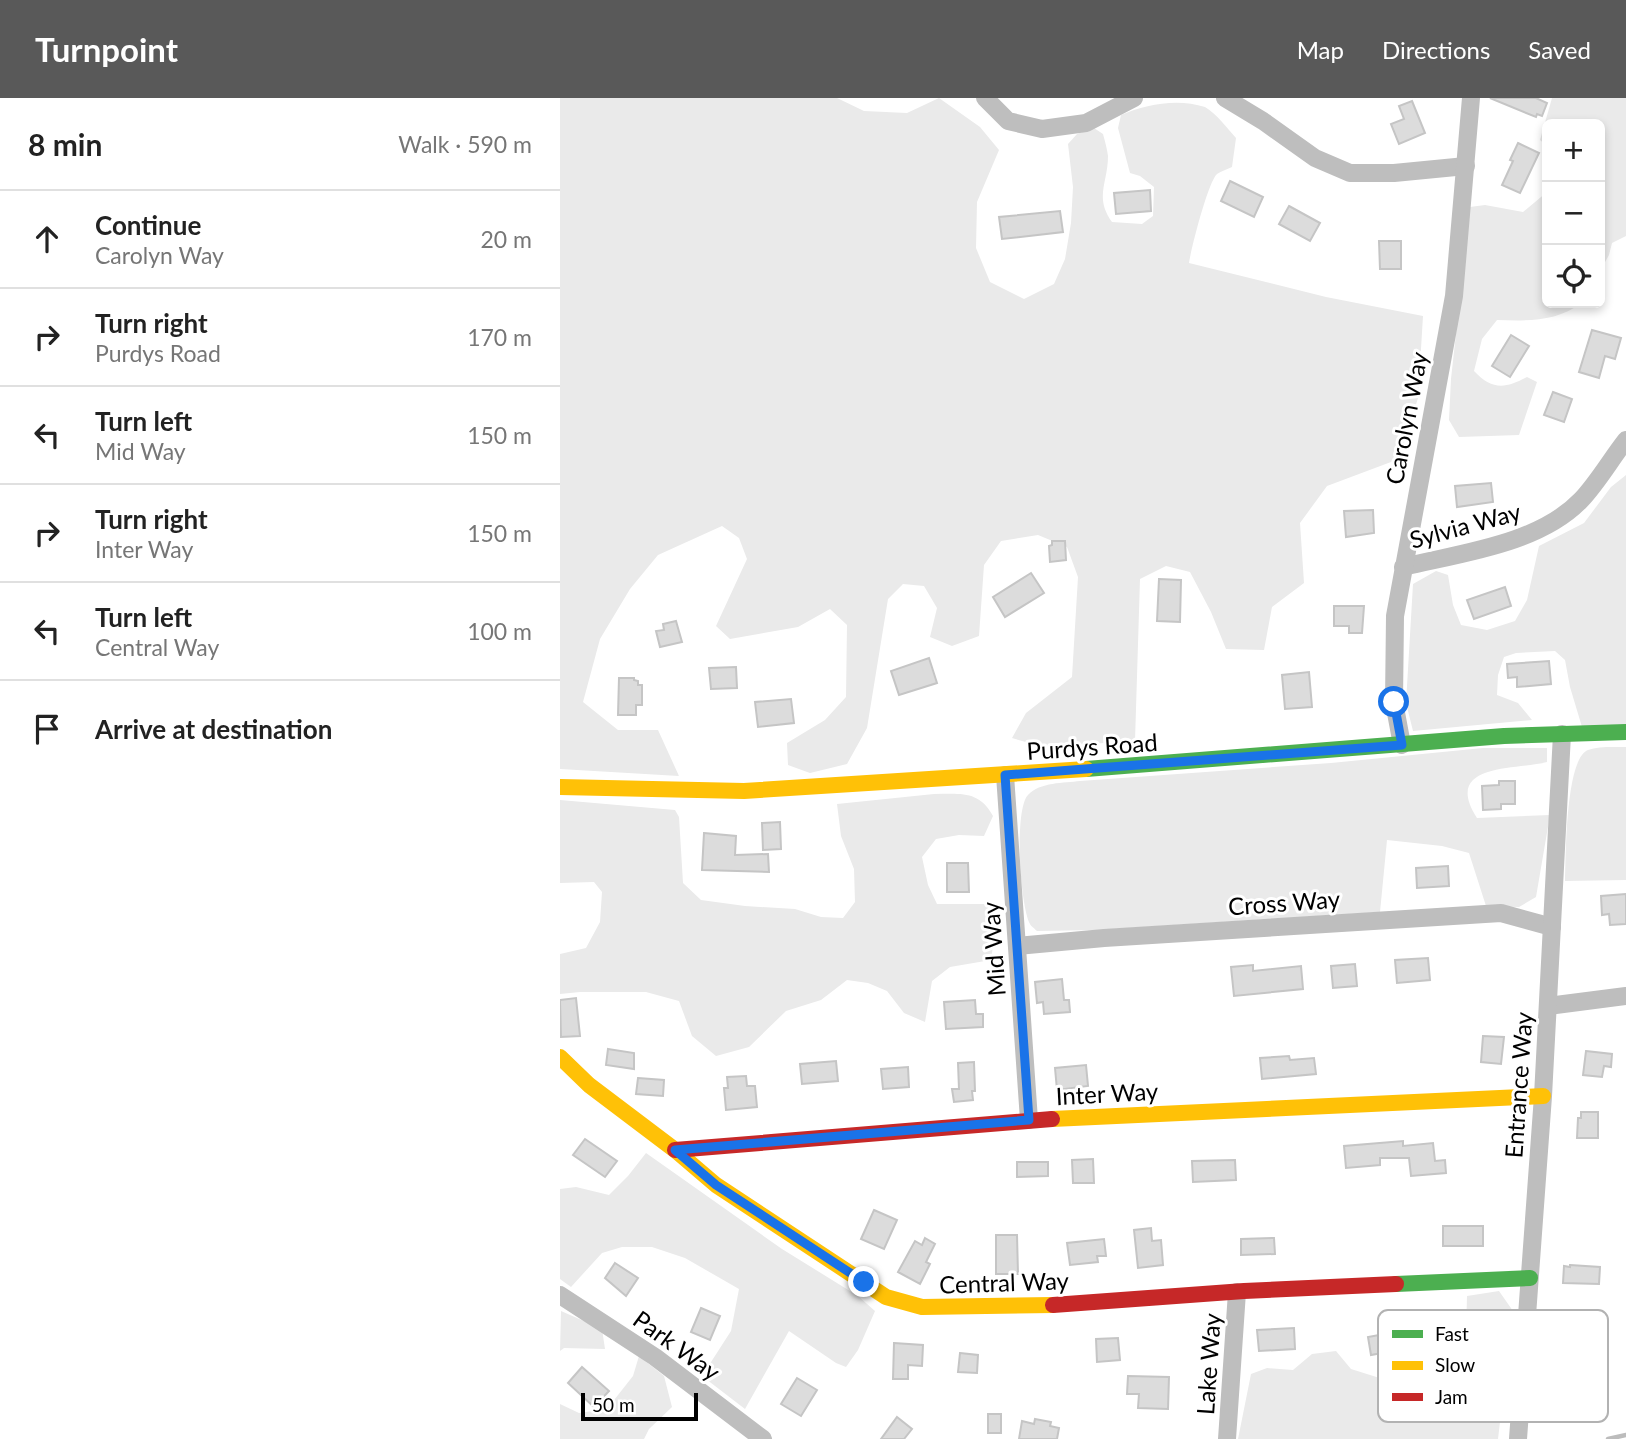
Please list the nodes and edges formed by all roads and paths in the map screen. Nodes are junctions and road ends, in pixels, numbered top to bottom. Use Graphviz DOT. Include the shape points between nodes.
graph roads {
  1 [pos="985,98"];
  2 [pos="1134,98"];
  3 [pos="1225,98"];
  4 [pos="1471,98"];
  5 [pos="1466,166"];
  6 [pos="1626,440"];
  7 [pos="1403,567"];
  8 [pos="1626,732"];
  9 [pos="1562,734"];
  10 [pos="1402,745"];
  11 [pos="1005,775"];
  12 [pos="560,787"];
  13 [pos="1552,927"];
  14 [pos="1017,946"];
  15 [pos="1626,996"];
  16 [pos="1548,1006"];
  17 [pos="560,1057"];
  18 [pos="1542,1096"];
  19 [pos="1029,1120"];
  20 [pos="675,1150"];
  21 [pos="1530,1278"];
  22 [pos="1237,1292"];
  23 [pos="560,1295"];
  24 [pos="1528,1310"];
  25 [pos="763,1439"];
  26 [pos="1227,1439"];
  1 -- 2 [label="street" via="1008,121 1042,129 1086,123"];
  3 -- 5 [label="street" via="1315,158 1350,173"];
  4 -- 5 [label="street, Carolyn Way"];
  5 -- 7 [label="street, Carolyn Way" via="1454,296"];
  6 -- 7 [label="street, Sylvia Way" via="1581,500 1545,527 1505,542"];
  7 -- 10 [label="street, Carolyn Way" via="1395,616 1394,702"];
  8 -- 9 [label="street, Purdys Road"];
  9 -- 10 [label="street, Purdys Road"];
  9 -- 13 [label="street, Entrance Way"];
  10 -- 11 [label="street, Purdys Road"];
  11 -- 12 [label="street, Purdys Road" via="744,790"];
  11 -- 14 [label="street, Mid Way"];
  13 -- 14 [label="street, Cross Way" via="1501,913"];
  13 -- 16 [label="street, Entrance Way"];
  14 -- 19 [label="street, Mid Way"];
  15 -- 16 [label="street"];
  16 -- 18 [label="street, Entrance Way"];
  17 -- 20 [label="street, Central Way" via="589,1085"];
  18 -- 19 [label="street, Inter Way"];
  18 -- 21 [label="street, Entrance Way"];
  19 -- 20 [label="street, Inter Way"];
  20 -- 22 [label="street, Central Way" via="716,1185 886,1297 922,1307 1021,1307"];
  21 -- 22 [label="street, Central Way"];
  21 -- 24 [label="street, Entrance Way"];
  22 -- 26 [label="street, Lake Way"];
  23 -- 25 [label="street, Park Way" via="655,1357"];
}
